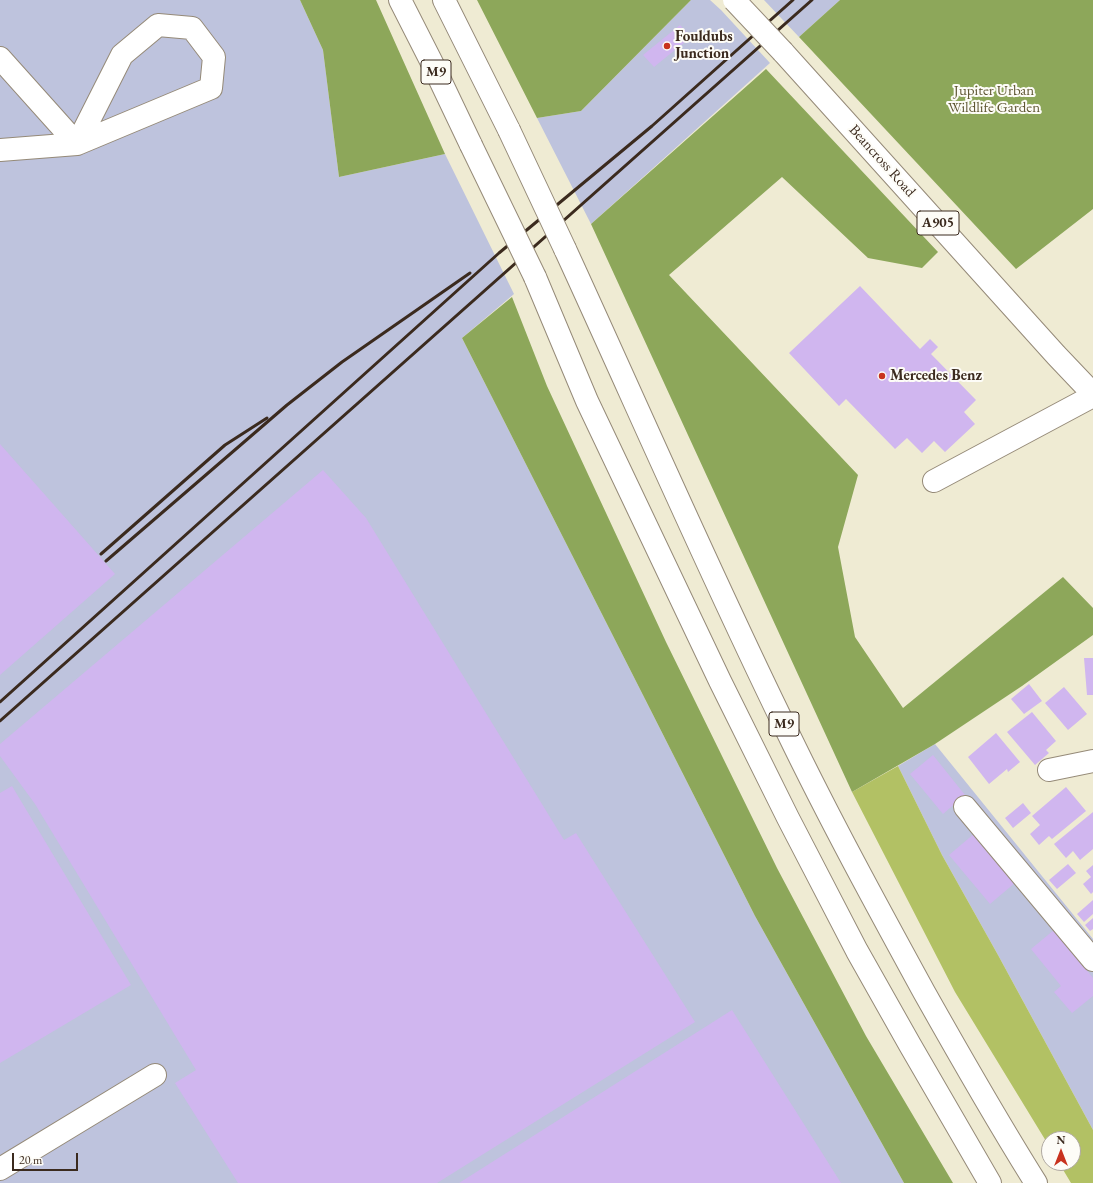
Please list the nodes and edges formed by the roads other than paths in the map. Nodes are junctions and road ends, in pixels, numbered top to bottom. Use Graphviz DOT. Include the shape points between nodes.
graph roads {
  1 [pos="400,0"];
  2 [pos="444,0"];
  3 [pos="734,0"];
  4 [pos="0,58"];
  5 [pos="77,144"];
  6 [pos="0,150"];
  7 [pos="1093,395"];
  8 [pos="934,481"];
  9 [pos="1093,761"];
  10 [pos="1049,770"];
  11 [pos="965,807"];
  12 [pos="1093,960"];
  13 [pos="155,1075"];
  14 [pos="0,1169"];
  15 [pos="990,1183"];
  16 [pos="1036,1183"];
  1 -- 15 [label="main road, M9, bridge" via="535,277 587,401 788,818 861,958"];
  2 -- 16 [label="main road, M9, bridge" via="565,249 788,734 910,966 998,1122"];
  3 -- 7 [label="main road, Beancross Road / A905, bridge"];
  4 -- 5 [label="main road"];
  5 -- 5 [label="main road" via="122,55 158,25 192,28 214,57 210,88"];
  5 -- 6 [label="main road"];
  7 -- 8 [label="main road"];
  9 -- 10 [label="main road"];
  11 -- 12 [label="main road"];
  13 -- 14 [label="main road"];
}
